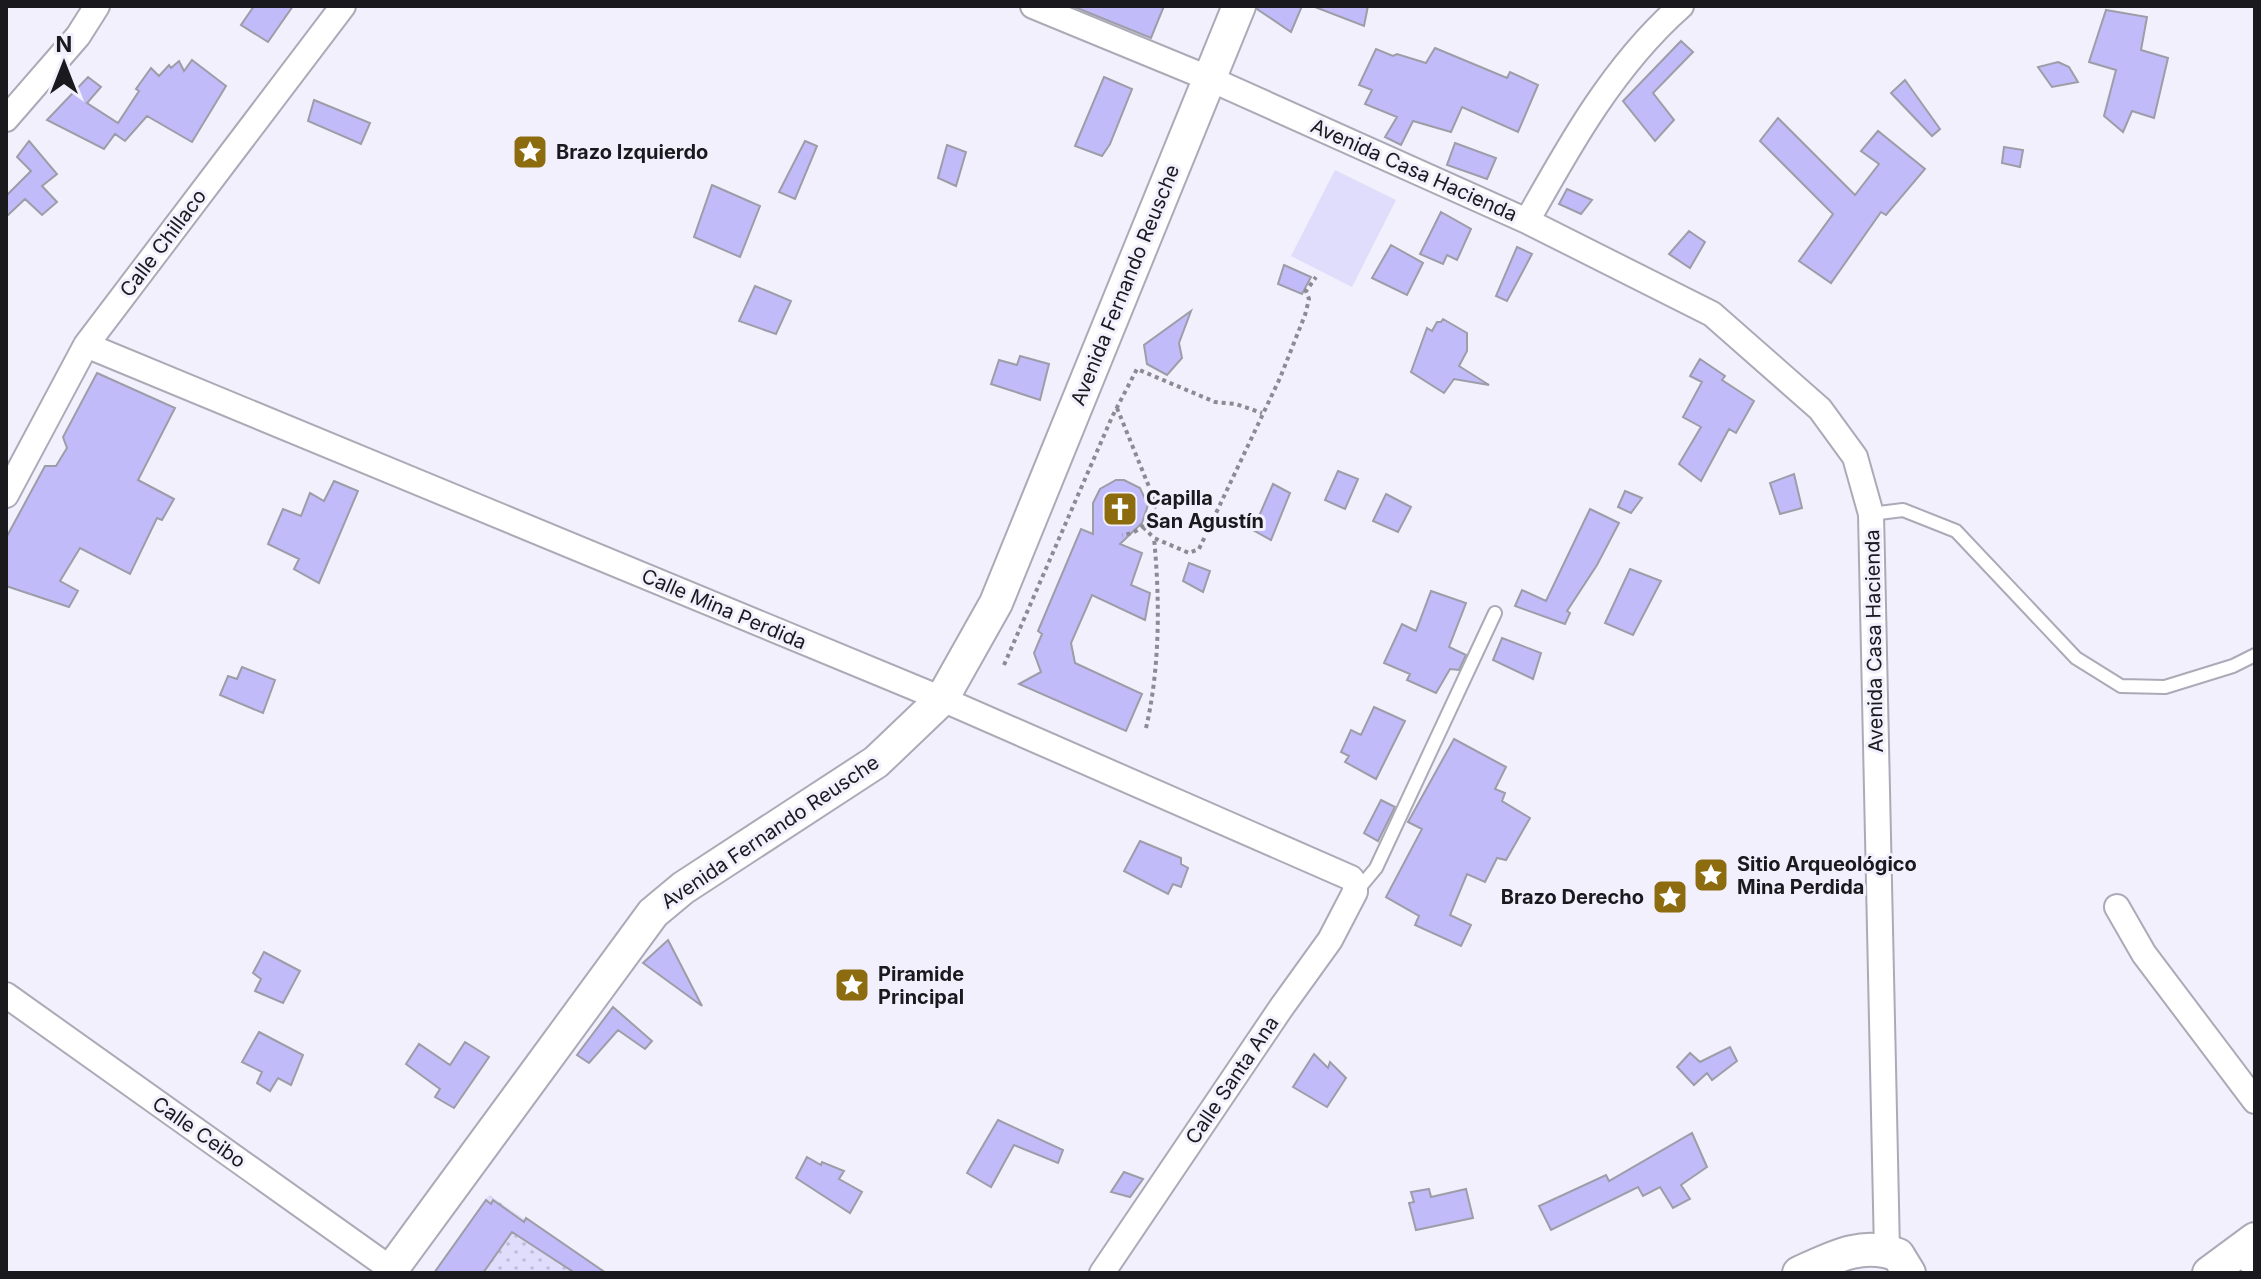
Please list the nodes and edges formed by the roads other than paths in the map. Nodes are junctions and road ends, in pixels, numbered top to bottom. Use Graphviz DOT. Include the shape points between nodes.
graph roads {
  1 [pos="97,6"];
  2 [pos="343,6"];
  3 [pos="1033,6"];
  4 [pos="1239,6"];
  5 [pos="1681,6"];
  6 [pos="1208,78"];
  7 [pos="6,119"];
  8 [pos="1527,221"];
  9 [pos="86,345"];
  10 [pos="6,495"];
  11 [pos="1871,514"];
  12 [pos="1495,613"];
  13 [pos="2255,655"];
  14 [pos="942,699"];
  15 [pos="1355,888"];
  16 [pos="2117,907"];
  17 [pos="6,995"];
  18 [pos="2255,1101"];
  19 [pos="2250,1252"];
  20 [pos="1898,1262"];
  21 [pos="390,1271"];
  22 [pos="1102,1273"];
  23 [pos="1799,1273"];
  24 [pos="2209,1273"];
  1 -- 7 [label="street" via="78,36"];
  2 -- 9 [label="street, Calle Chillaco"];
  3 -- 6 [label="street, Avenida Casa Hacienda"];
  4 -- 6 [label="street, Avenida Fernando Reusche"];
  5 -- 8 [label="street" via="1650,33 1578,130"];
  6 -- 8 [label="street, Avenida Casa Hacienda"];
  6 -- 14 [label="street, Avenida Fernando Reusche" via="996,603"];
  8 -- 11 [label="street, Avenida Casa Hacienda" via="1712,314 1820,409 1855,457"];
  9 -- 10 [label="street, Calle Chillaco"];
  9 -- 14 [label="street, Calle Mina Perdida"];
  11 -- 13 [label="lane" via="1903,510 1956,531 2076,658 2121,686 2165,687"];
  11 -- 20 [label="street, Avenida Casa Hacienda"];
  12 -- 15 [label="lane" via="1376,868"];
  14 -- 15 [label="street, Calle Mina Perdida" via="1351,878"];
  14 -- 21 [label="street, Avenida Fernando Reusche" via="876,762 653,913"];
  15 -- 22 [label="street, Calle Santa Ana" via="1330,940"];
  16 -- 18 [label="street" via="2144,954"];
  17 -- 21 [label="street, Calle Ceibo"];
  19 -- 24 [label="street"];
  20 -- 23 [label="street" via="1857,1249"];
}
